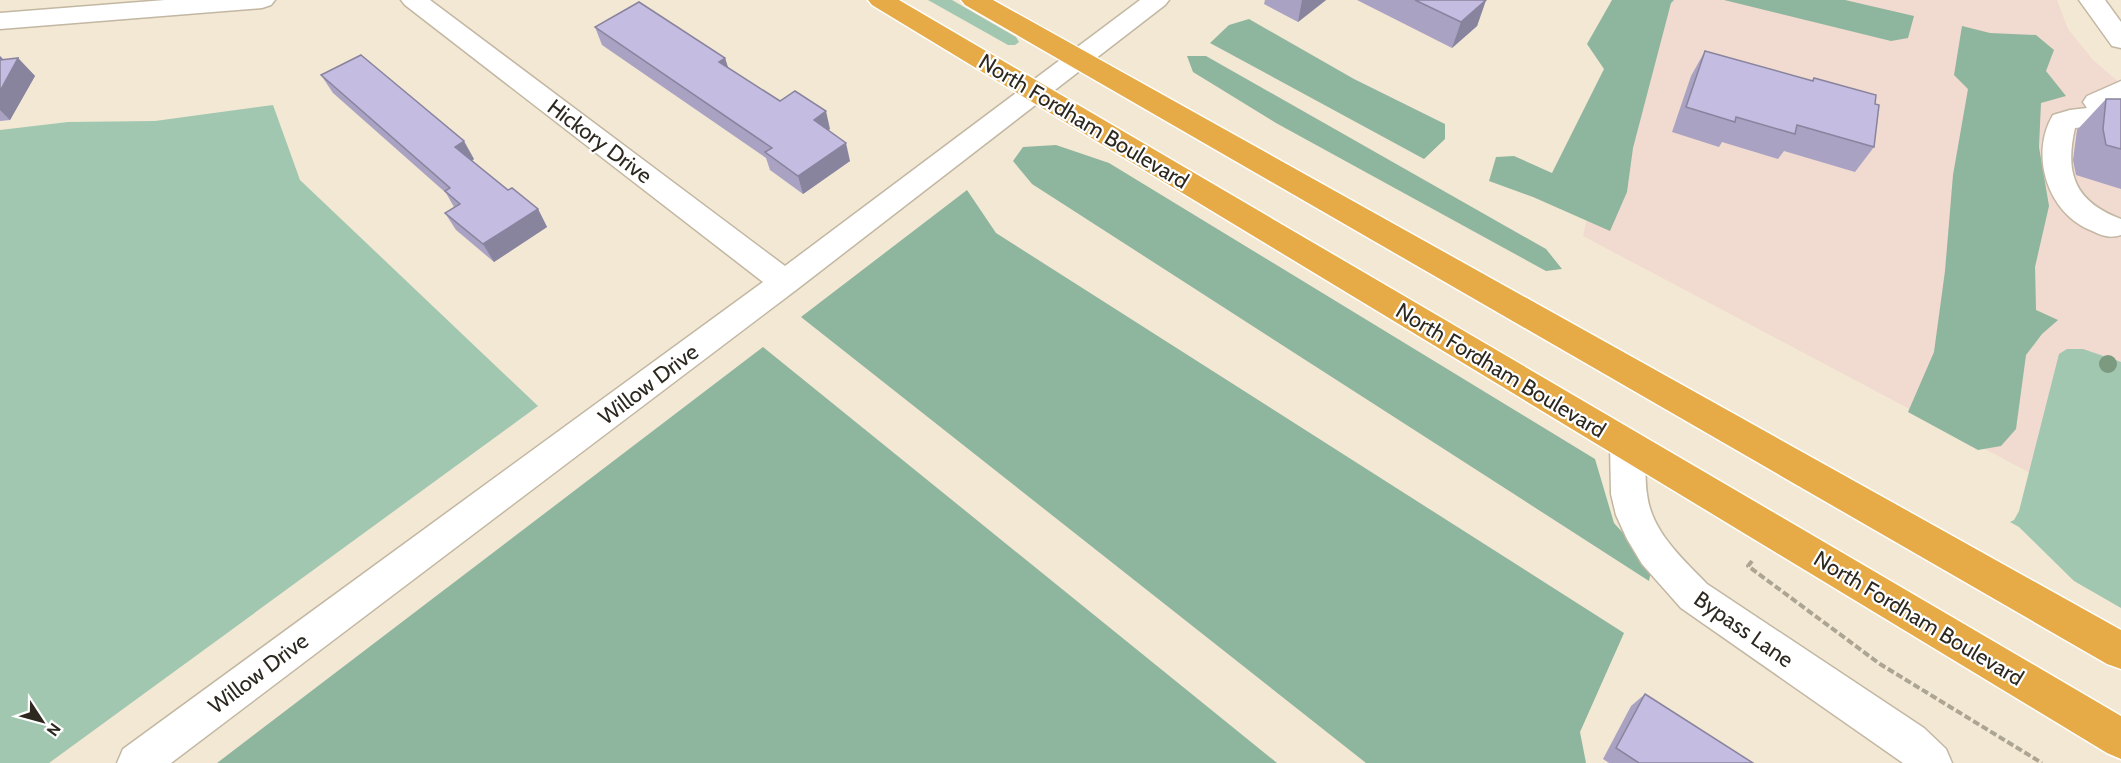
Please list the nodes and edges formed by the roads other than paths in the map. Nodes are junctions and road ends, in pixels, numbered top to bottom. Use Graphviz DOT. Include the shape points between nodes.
graph roads {
  1 [pos="262,0"];
  2 [pos="414,0"];
  3 [pos="881,0"];
  4 [pos="974,0"];
  5 [pos="1156,0"];
  6 [pos="2092,0"];
  7 [pos="165,4"];
  8 [pos="0,21"];
  9 [pos="2121,40"];
  10 [pos="1078,59"];
  11 [pos="2121,90"];
  12 [pos="1035,92"];
  13 [pos="2097,102"];
  14 [pos="2121,126"];
  15 [pos="2112,227"];
  16 [pos="785,282"];
  17 [pos="1627,445"];
  18 [pos="2121,651"];
  19 [pos="2121,739"];
  20 [pos="137,763"];
  21 [pos="1932,763"];
  1 -- 7 [label="street"];
  2 -- 16 [label="street, Hickory Drive"];
  3 -- 12 [label="highway, North Fordham Boulevard"];
  4 -- 10 [label="highway"];
  5 -- 10 [label="street, Willow Drive"];
  6 -- 9 [label="street"];
  7 -- 8 [label="street"];
  10 -- 12 [label="street, Willow Drive"];
  10 -- 18 [label="highway"];
  11 -- 13 [label="street"];
  12 -- 16 [label="street, Willow Drive"];
  12 -- 17 [label="highway, North Fordham Boulevard"];
  14 -- 15 [label="street" via="2073,117 2063,122 2060,130 2059,169 2066,193 2083,213"];
  16 -- 20 [label="street, Willow Drive"];
  17 -- 19 [label="highway, North Fordham Boulevard"];
  17 -- 21 [label="street, Bypass Lane" via="1630,501 1639,529 1670,572 1694,596 1910,742"];
}
